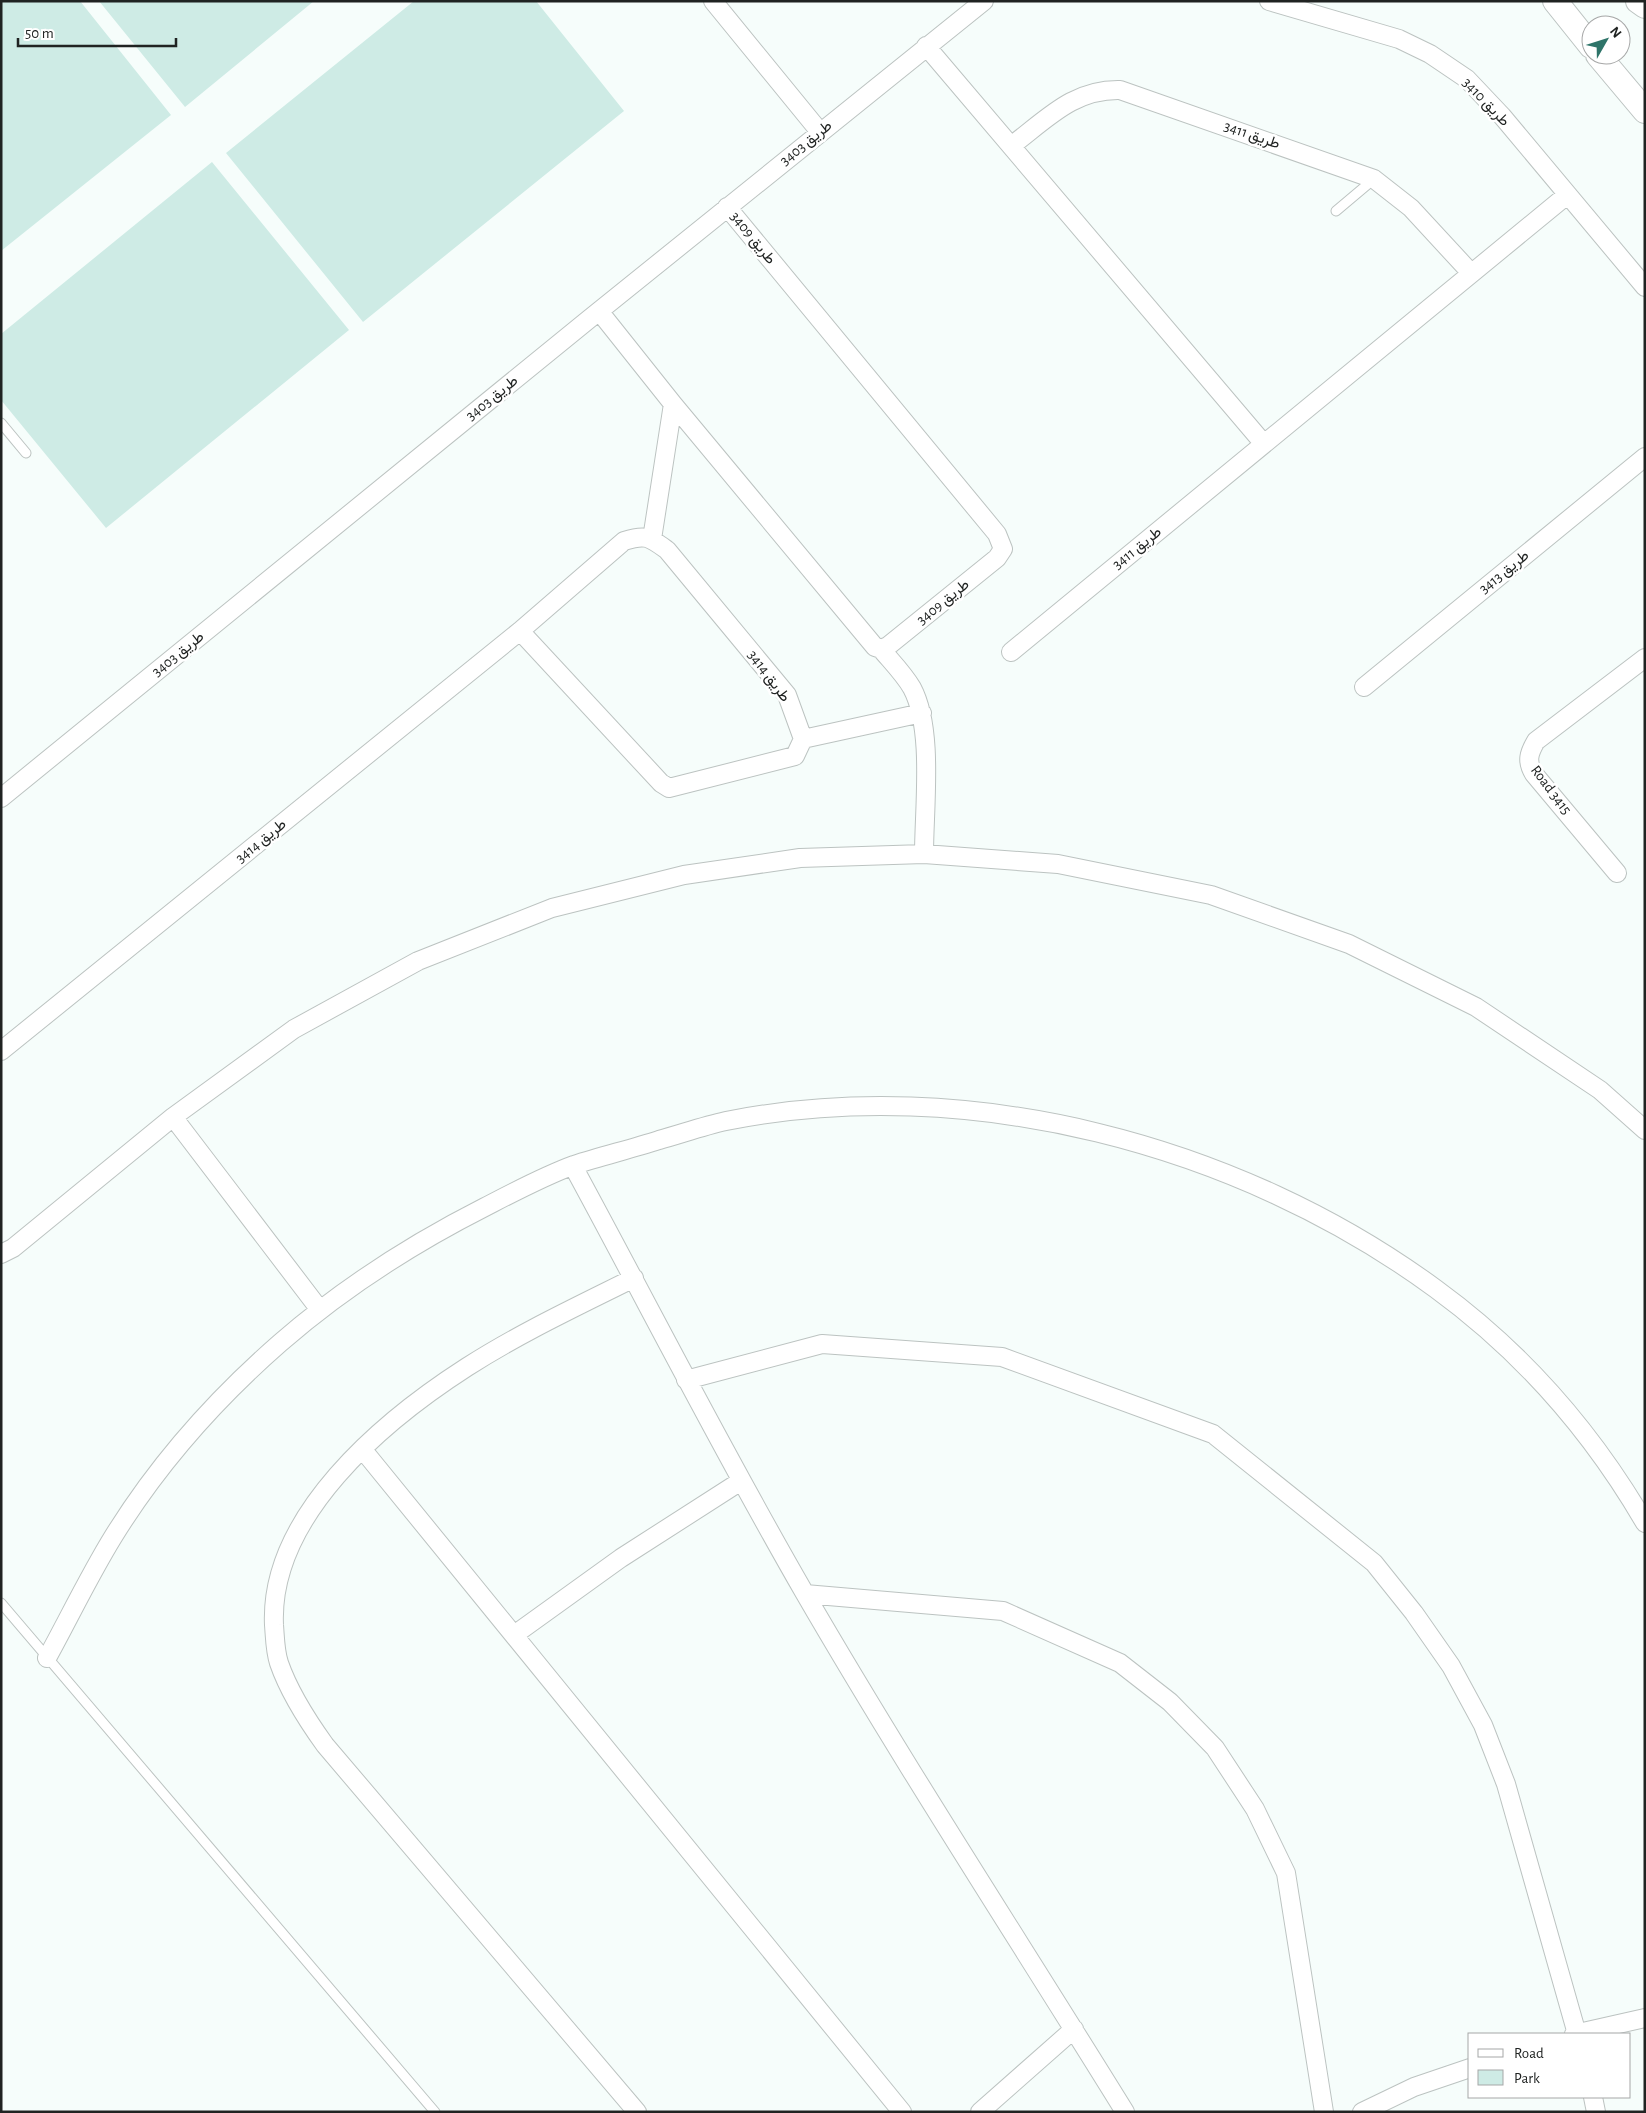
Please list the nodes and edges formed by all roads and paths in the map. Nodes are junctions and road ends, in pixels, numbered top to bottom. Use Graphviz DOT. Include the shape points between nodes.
graph roads {
  1 [pos="713,1"];
  2 [pos="984,1"];
  3 [pos="1269,1"];
  4 [pos="1555,1"];
  5 [pos="1638,1"];
  6 [pos="1645,6"];
  7 [pos="1581,34"];
  8 [pos="926,46"];
  9 [pos="1606,65"];
  10 [pos="1645,111"];
  11 [pos="820,132"];
  12 [pos="1011,146"];
  13 [pos="1374,180"];
  14 [pos="1567,195"];
  15 [pos="727,207"];
  16 [pos="1336,211"];
  17 [pos="1471,273"];
  18 [pos="1645,287"];
  19 [pos="599,311"];
  20 [pos="673,404"];
  21 [pos="1,423"];
  22 [pos="1264,444"];
  23 [pos="26,453"];
  24 [pos="1645,457"];
  25 [pos="652,539"];
  26 [pos="520,631"];
  27 [pos="881,649"];
  28 [pos="1011,652"];
  29 [pos="1645,658"];
  30 [pos="1364,688"];
  31 [pos="922,713"];
  32 [pos="803,739"];
  33 [pos="1,798"];
  34 [pos="924,854"];
  35 [pos="1617,873"];
  36 [pos="1,1051"];
  37 [pos="173,1117"];
  38 [pos="1645,1130"];
  39 [pos="573,1166"];
  40 [pos="1,1254"];
  41 [pos="634,1278"];
  42 [pos="320,1310"];
  43 [pos="686,1380"];
  44 [pos="363,1450"];
  45 [pos="741,1481"];
  46 [pos="1645,1523"];
  47 [pos="805,1594"];
  48 [pos="1,1603"];
  49 [pos="514,1635"];
  50 [pos="47,1658"];
  51 [pos="1645,2018"];
  52 [pos="1074,2029"];
  53 [pos="1576,2033"];
  54 [pos="1580,2033"];
  55 [pos="1468,2069"];
  56 [pos="1593,2098"];
  57 [pos="435,2112"];
  58 [pos="637,2112"];
  59 [pos="902,2112"];
  60 [pos="980,2112"];
  61 [pos="1125,2112"];
  62 [pos="1324,2112"];
  63 [pos="1362,2112"];
  64 [pos="1596,2112"];
  1 -- 11 [label="street"];
  2 -- 8 [label="street, طريق 3403"];
  3 -- 14 [label="street, طريق 3410" via="1399,40 1430,54 1467,79"];
  4 -- 7 [label="main road"];
  5 -- 6 [label="main road"];
  8 -- 11 [label="street, طريق 3403"];
  8 -- 12 [label="street"];
  9 -- 10 [label="main road"];
  11 -- 15 [label="street, طريق 3403"];
  12 -- 13 [label="street, طريق 3411" via="1083,94 1120,90"];
  12 -- 22 [label="street"];
  13 -- 16 [label="lane"];
  13 -- 17 [label="street, طريق 3411" via="1411,208"];
  14 -- 17 [label="street, طريق 3411"];
  14 -- 18 [label="street, طريق 3410"];
  15 -- 19 [label="street, طريق 3403"];
  15 -- 27 [label="street, طريق 3409" via="996,534 1002,548 997,558"];
  17 -- 22 [label="street, طريق 3411"];
  19 -- 20 [label="street"];
  19 -- 33 [label="street, طريق 3403"];
  20 -- 25 [label="street"];
  20 -- 27 [label="street" via="870,641"];
  21 -- 23 [label="lane"];
  22 -- 28 [label="street, طريق 3411"];
  24 -- 30 [label="street, طريق 3413"];
  25 -- 26 [label="street, طريق 3414" via="640,536 624,541"];
  25 -- 32 [label="street, طريق 3414" via="667,550 787,695"];
  26 -- 32 [label="street" via="669,788 795,756"];
  26 -- 36 [label="street, طريق 3414"];
  27 -- 31 [label="street" via="912,687"];
  29 -- 35 [label="street, Road 3415" via="1536,741 1528,755 1534,774"];
  31 -- 32 [label="street"];
  31 -- 34 [label="street" via="925,736"];
  34 -- 37 [label="street" via="800,858 684,874 552,908 418,961 294,1029"];
  34 -- 38 [label="street" via="1058,864 1211,896 1349,944 1476,1007 1600,1090"];
  37 -- 40 [label="street" via="13,1248"];
  37 -- 42 [label="street"];
  39 -- 41 [label="street"];
  39 -- 42 [label="street" via="511,1193 434,1233"];
  39 -- 46 [label="street" via="723,1122 833,1109 925,1108 999,1114 1082,1129 1158,1149 1240,1180 1325,1219 1439,1291 1501,1343 1539,1381 1604,1459"];
  41 -- 43 [label="street"];
  41 -- 44 [label="street" via="467,1366 403,1414"];
  42 -- 50 [label="street" via="247,1372 178,1447 115,1534"];
  43 -- 45 [label="street"];
  43 -- 53 [label="street" via="822,1344 1002,1357 1213,1434 1374,1563 1451,1666 1484,1725 1506,1784"];
  44 -- 49 [label="street"];
  44 -- 58 [label="street" via="309,1510 287,1550 274,1617 282,1669 311,1726 340,1764"];
  45 -- 47 [label="street"];
  45 -- 49 [label="street" via="620,1558"];
  47 -- 52 [label="street" via="908,1766"];
  47 -- 62 [label="street" via="1003,1612 1120,1663 1170,1702 1215,1748 1255,1809 1286,1873"];
  48 -- 50 [label="lane"];
  49 -- 59 [label="street"];
  50 -- 57 [label="lane"];
  51 -- 54 [label="street"];
  52 -- 60 [label="street"];
  52 -- 61 [label="street"];
  55 -- 63 [label="street" via="1414,2087"];
  56 -- 64 [label="street"];
}
